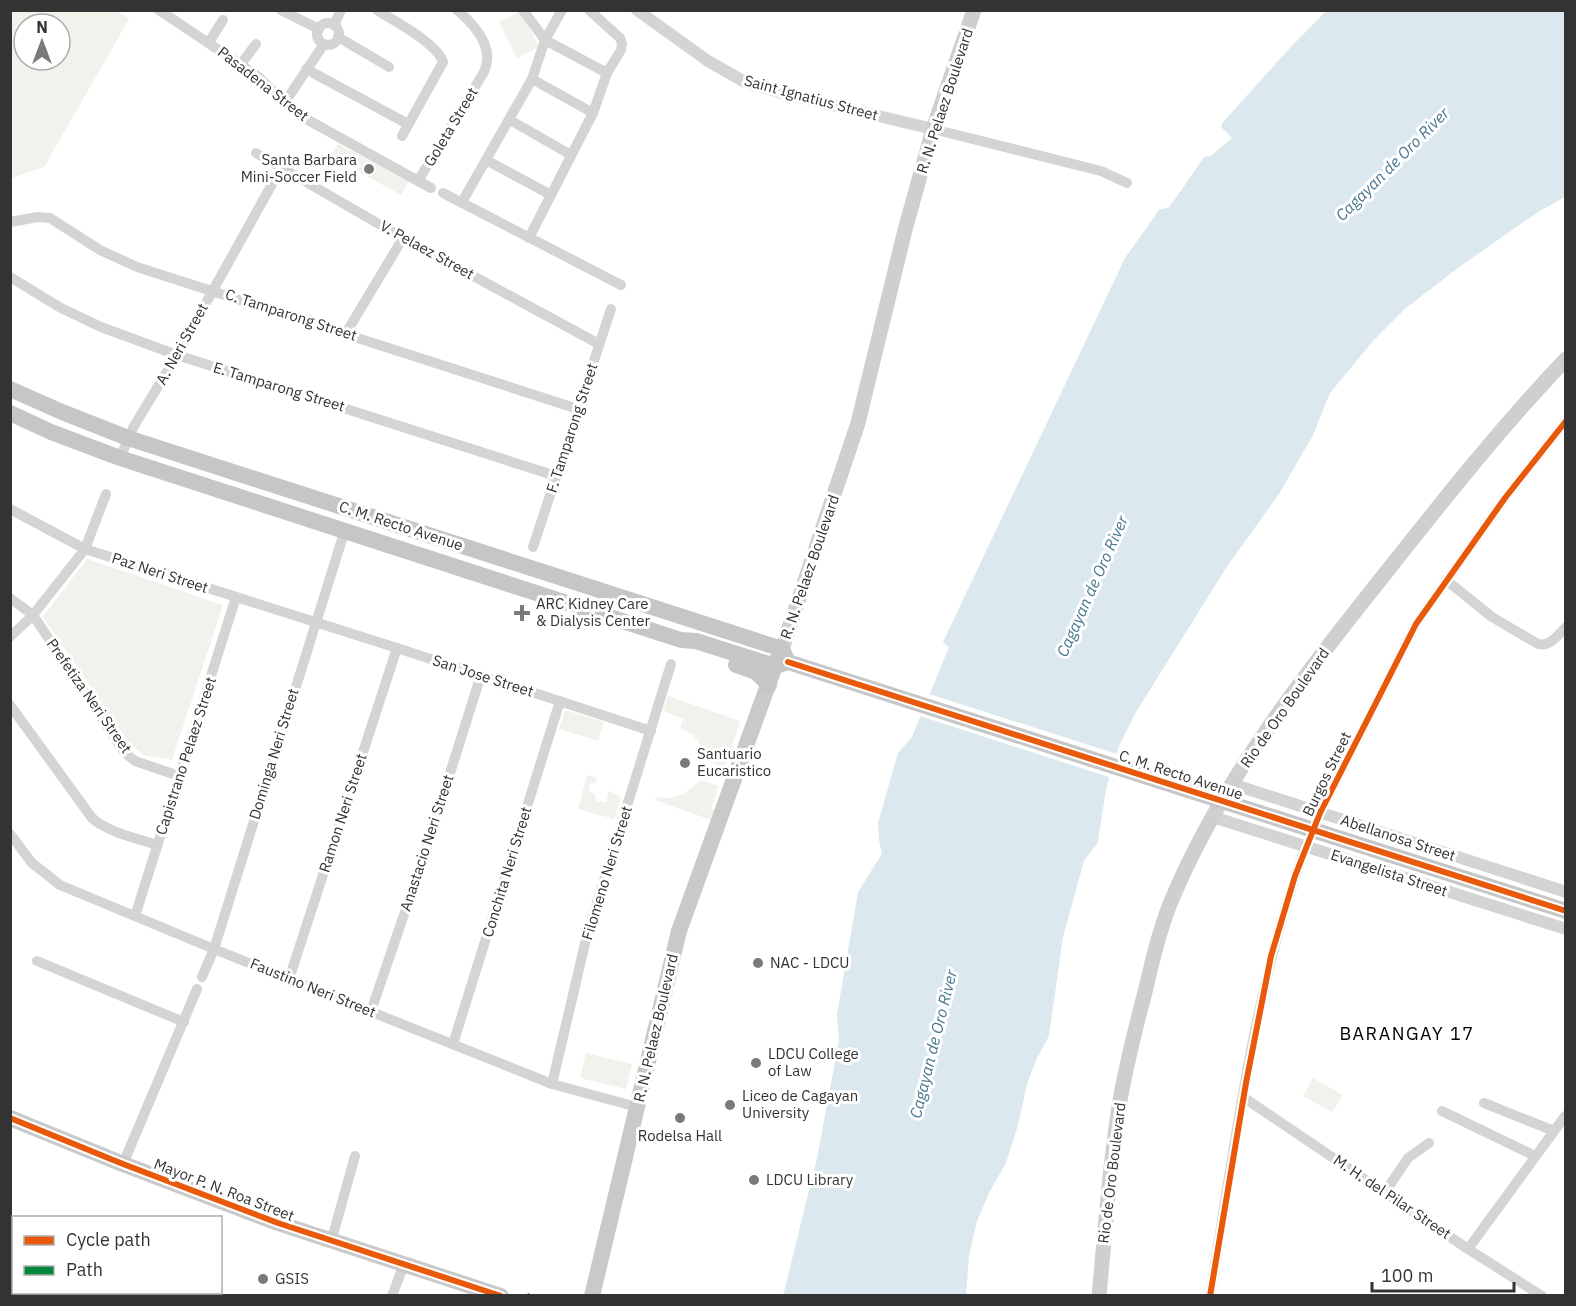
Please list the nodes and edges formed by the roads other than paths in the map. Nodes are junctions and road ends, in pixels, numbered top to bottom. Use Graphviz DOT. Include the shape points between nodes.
graph roads {
  1 [pos="159,10"];
  2 [pos="180,10"];
  3 [pos="281,10"];
  4 [pos="341,10"];
  5 [pos="377,10"];
  6 [pos="457,10"];
  7 [pos="523,10"];
  8 [pos="562,10"];
  9 [pos="589,10"];
  10 [pos="637,10"];
  11 [pos="974,10"];
  12 [pos="174,20"];
  13 [pos="223,20"];
  14 [pos="334,25"];
  15 [pos="319,29"];
  16 [pos="338,37"];
  17 [pos="545,40"];
  18 [pos="209,42"];
  19 [pos="256,44"];
  20 [pos="324,44"];
  21 [pos="241,64"];
  22 [pos="389,67"];
  23 [pos="306,69"];
  24 [pos="607,73"];
  25 [pos="532,80"];
  26 [pos="285,102"];
  27 [pos="593,113"];
  28 [pos="510,120"];
  29 [pos="408,124"];
  30 [pos="933,129"];
  31 [pos="402,136"];
  32 [pos="256,153"];
  33 [pos="571,155"];
  34 [pos="486,160"];
  35 [pos="281,168"];
  36 [pos="418,181"];
  37 [pos="1127,183"];
  38 [pos="431,188"];
  39 [pos="443,193"];
  40 [pos="551,195"];
  41 [pos="462,202"];
  42 [pos="10,222"];
  43 [pos="529,237"];
  44 [pos="403,238"];
  45 [pos="10,277"];
  46 [pos="621,285"];
  47 [pos="212,290"];
  48 [pos="611,309"];
  49 [pos="346,333"];
  50 [pos="600,344"];
  51 [pos="177,355"];
  52 [pos="1566,359"];
  53 [pos="10,389"];
  54 [pos="578,409"];
  55 [pos="10,413"];
  56 [pos="1566,421"];
  57 [pos="128,438"];
  58 [pos="120,458"];
  59 [pos="556,476"];
  60 [pos="106,494"];
  61 [pos="10,509"];
  62 [pos="352,510"];
  63 [pos="345,530"];
  64 [pos="533,547"];
  65 [pos="85,549"];
  66 [pos="526,566"];
  67 [pos="1446,580"];
  68 [pos="519,587"];
  69 [pos="236,597"];
  70 [pos="10,598"];
  71 [pos="33,615"];
  72 [pos="315,622"];
  73 [pos="1566,627"];
  74 [pos="10,637"];
  75 [pos="681,640"];
  76 [pos="397,648"];
  77 [pos="782,659"];
  78 [pos="671,664"];
  79 [pos="481,675"];
  80 [pos="769,685"];
  81 [pos="560,701"];
  82 [pos="10,705"];
  83 [pos="651,731"];
  84 [pos="179,776"];
  85 [pos="1232,784"];
  86 [pos="1320,813"];
  87 [pos="1213,817"];
  88 [pos="10,834"];
  89 [pos="157,845"];
  90 [pos="1306,846"];
  91 [pos="1566,892"];
  92 [pos="1566,911"];
  93 [pos="135,916"];
  94 [pos="1566,929"];
  95 [pos="214,949"];
  96 [pos="37,961"];
  97 [pos="202,977"];
  98 [pos="289,979"];
  99 [pos="197,989"];
  100 [pos="371,1011"];
  101 [pos="184,1022"];
  102 [pos="453,1044"];
  103 [pos="552,1084"];
  104 [pos="1243,1097"];
  105 [pos="1484,1103"];
  106 [pos="637,1107"];
  107 [pos="1442,1111"];
  108 [pos="1565,1116"];
  109 [pos="12,1122"];
  110 [pos="1554,1131"];
  111 [pos="1429,1143"];
  112 [pos="355,1156"];
  113 [pos="1535,1156"];
  114 [pos="123,1164"];
  115 [pos="1385,1192"];
  116 [pos="331,1242"];
  117 [pos="1468,1249"];
  118 [pos="404,1264"];
  119 [pos="597,1278"];
  120 [pos="479,1292"];
  121 [pos="392,1296"];
  122 [pos="501,1296"];
  123 [pos="579,1296"];
  124 [pos="592,1296"];
  125 [pos="597,1296"];
  126 [pos="1099,1296"];
  127 [pos="1210,1296"];
  128 [pos="1542,1296"];
  1 -- 12 [label="street, Pasadena Street"];
  2 -- 12 [label="street"];
  3 -- 15 [label="street"];
  4 -- 14 [label="street"];
  5 -- 29 [label="street" via="423,40 442,60"];
  6 -- 36 [label="street, Goleta Street" via="474,26 489,58"];
  7 -- 17 [label="street"];
  8 -- 17 [label="street"];
  9 -- 24 [label="street" via="622,40 621,50"];
  10 -- 30 [label="street, Saint Ignatius Street" via="708,61 745,82"];
  11 -- 30 [label="main road, R. N. Pelaez Boulevard"];
  12 -- 18 [label="street, Pasadena Street"];
  13 -- 18 [label="street"];
  14 -- 15 [label="street" via="327,23"];
  14 -- 16 [label="street"];
  15 -- 20 [label="street" via="318,39"];
  16 -- 20 [label="street" via="333,44"];
  16 -- 22 [label="street"];
  17 -- 24 [label="street"];
  17 -- 25 [label="street"];
  18 -- 21 [label="street, Pasadena Street"];
  19 -- 21 [label="street"];
  20 -- 23 [label="street"];
  21 -- 26 [label="street, Pasadena Street"];
  23 -- 26 [label="street"];
  23 -- 29 [label="street"];
  24 -- 27 [label="street"];
  25 -- 27 [label="street"];
  25 -- 28 [label="street"];
  26 -- 36 [label="street, Pasadena Street" via="299,115"];
  27 -- 33 [label="street"];
  28 -- 33 [label="street"];
  28 -- 34 [label="street"];
  29 -- 31 [label="street"];
  30 -- 37 [label="street" via="1101,171"];
  30 -- 77 [label="main road, R. N. Pelaez Boulevard" via="858,423"];
  32 -- 35 [label="street, V. Pelaez Street"];
  33 -- 40 [label="street"];
  34 -- 40 [label="street"];
  34 -- 41 [label="street"];
  35 -- 44 [label="street, V. Pelaez Street"];
  35 -- 47 [label="street, A. Neri Street"];
  36 -- 38 [label="street, Pasadena Street"];
  39 -- 41 [label="street"];
  40 -- 43 [label="street"];
  41 -- 43 [label="street"];
  42 -- 47 [label="street, C. Tamparong Street" via="50,218 110,256"];
  43 -- 46 [label="street"];
  44 -- 49 [label="street"];
  44 -- 50 [label="street, V. Pelaez Street"];
  45 -- 51 [label="street, E. Tamparong Street" via="101,327"];
  47 -- 49 [label="street, C. Tamparong Street"];
  47 -- 51 [label="street, A. Neri Street"];
  48 -- 50 [label="street, F. Tamparong Street"];
  49 -- 54 [label="street, C. Tamparong Street"];
  50 -- 54 [label="street, F. Tamparong Street"];
  51 -- 57 [label="street, A. Neri Street"];
  51 -- 59 [label="street, E. Tamparong Street"];
  52 -- 85 [label="main road, Rio de Oro Boulevard" via="1470,467 1377,584 1264,734"];
  53 -- 57 [label="highway, C. M. Recto Avenue"];
  54 -- 59 [label="street, F. Tamparong Street"];
  55 -- 58 [label="highway, C. M. Recto Avenue"];
  56 -- 67 [label="street, Burgos Street" via="1529,465"];
  57 -- 58 [label="street, A. Neri Street"];
  57 -- 62 [label="highway, C. M. Recto Avenue"];
  58 -- 63 [label="highway, C. M. Recto Avenue"];
  59 -- 64 [label="street, F. Tamparong Street"];
  60 -- 65 [label="street"];
  61 -- 65 [label="street, Paz Neri Street"];
  62 -- 63 [label="highway"];
  62 -- 66 [label="highway, C. M. Recto Avenue"];
  63 -- 68 [label="highway, C. M. Recto Avenue"];
  63 -- 72 [label="street, Dominga Neri Street"];
  65 -- 69 [label="street, Paz Neri Street"];
  65 -- 71 [label="street"];
  66 -- 68 [label="highway"];
  66 -- 77 [label="highway, C. M. Recto Avenue"];
  67 -- 73 [label="street" via="1492,616 1538,644 1550,643"];
  67 -- 86 [label="street, Burgos Street" via="1407,640"];
  68 -- 75 [label="highway, C. M. Recto Avenue"];
  69 -- 72 [label="street, Paz Neri Street"];
  69 -- 84 [label="street, Capistrano Pelaez Street"];
  70 -- 71 [label="street, Prefetiza Neri Street"];
  71 -- 74 [label="street"];
  71 -- 84 [label="street, Prefetiza Neri Street" via="124,752 135,761"];
  72 -- 76 [label="street, San Jose Street"];
  72 -- 95 [label="street, Dominga Neri Street"];
  75 -- 77 [label="highway, C. M. Recto Avenue"];
  75 -- 80 [label="highway" via="693,650 756,672"];
  76 -- 79 [label="street, San Jose Street"];
  76 -- 98 [label="street, Ramon Neri Street"];
  77 -- 80 [label="main road, R. N. Pelaez Boulevard"];
  77 -- 92 [label="highway, C. M. Recto Avenue"];
  78 -- 83 [label="street, Filomeno Neri Street"];
  79 -- 81 [label="street, San Jose Street"];
  79 -- 100 [label="street, Anastacio Neri Street"];
  80 -- 106 [label="main road, R. N. Pelaez Boulevard" via="679,931"];
  81 -- 83 [label="street, San Jose Street"];
  81 -- 102 [label="street, Conchita Neri Street"];
  82 -- 89 [label="street" via="99,824"];
  83 -- 103 [label="street, Filomeno Neri Street" via="587,935"];
  84 -- 89 [label="street, Capistrano Pelaez Street"];
  85 -- 86 [label="street, Abellanosa Street"];
  85 -- 87 [label="main road, Rio de Oro Boulevard"];
  86 -- 90 [label="street, Burgos Street"];
  86 -- 91 [label="street, Abellanosa Street"];
  87 -- 90 [label="street, Evangelista Street"];
  87 -- 126 [label="main road, Rio de Oro Boulevard" via="1170,905 1142,1003 1118,1108"];
  88 -- 93 [label="street, Faustino Neri Street" via="32,862 60,885"];
  89 -- 93 [label="street, Capistrano Pelaez Street"];
  90 -- 94 [label="street, Evangelista Street"];
  90 -- 104 [label="street, Burgos Street" via="1271,956"];
  93 -- 95 [label="street, Faustino Neri Street"];
  95 -- 97 [label="street, Dominga Neri Street"];
  95 -- 98 [label="street, Faustino Neri Street"];
  96 -- 101 [label="street"];
  98 -- 100 [label="street, Faustino Neri Street"];
  99 -- 101 [label="street"];
  100 -- 102 [label="street, Faustino Neri Street"];
  101 -- 114 [label="street"];
  102 -- 103 [label="street, Faustino Neri Street"];
  103 -- 106 [label="street, Faustino Neri Street"];
  104 -- 115 [label="street, M. H. del Pilar Street"];
  104 -- 127 [label="street, Burgos Street"];
  105 -- 110 [label="street"];
  106 -- 119 [label="main road, R. N. Pelaez Boulevard"];
  107 -- 113 [label="street"];
  108 -- 110 [label="street"];
  109 -- 114 [label="main road, Mayor P. N. Roa Street"];
  110 -- 113 [label="street"];
  111 -- 115 [label="street" via="1408,1158"];
  112 -- 116 [label="street"];
  113 -- 117 [label="street"];
  114 -- 116 [label="main road, Mayor P. N. Roa Street"];
  115 -- 117 [label="street, M. H. del Pilar Street"];
  116 -- 118 [label="main road, Mayor P. N. Roa Street"];
  117 -- 128 [label="street, M. H. del Pilar Street"];
  118 -- 120 [label="main road, Mayor P. N. Roa Street"];
  118 -- 121 [label="street"];
  119 -- 123 [label="main road"];
  119 -- 124 [label="main road, R. N. Pelaez Boulevard"];
  119 -- 125 [label="main road"];
  120 -- 122 [label="main road, Mayor P. N. Roa Street"];
}
